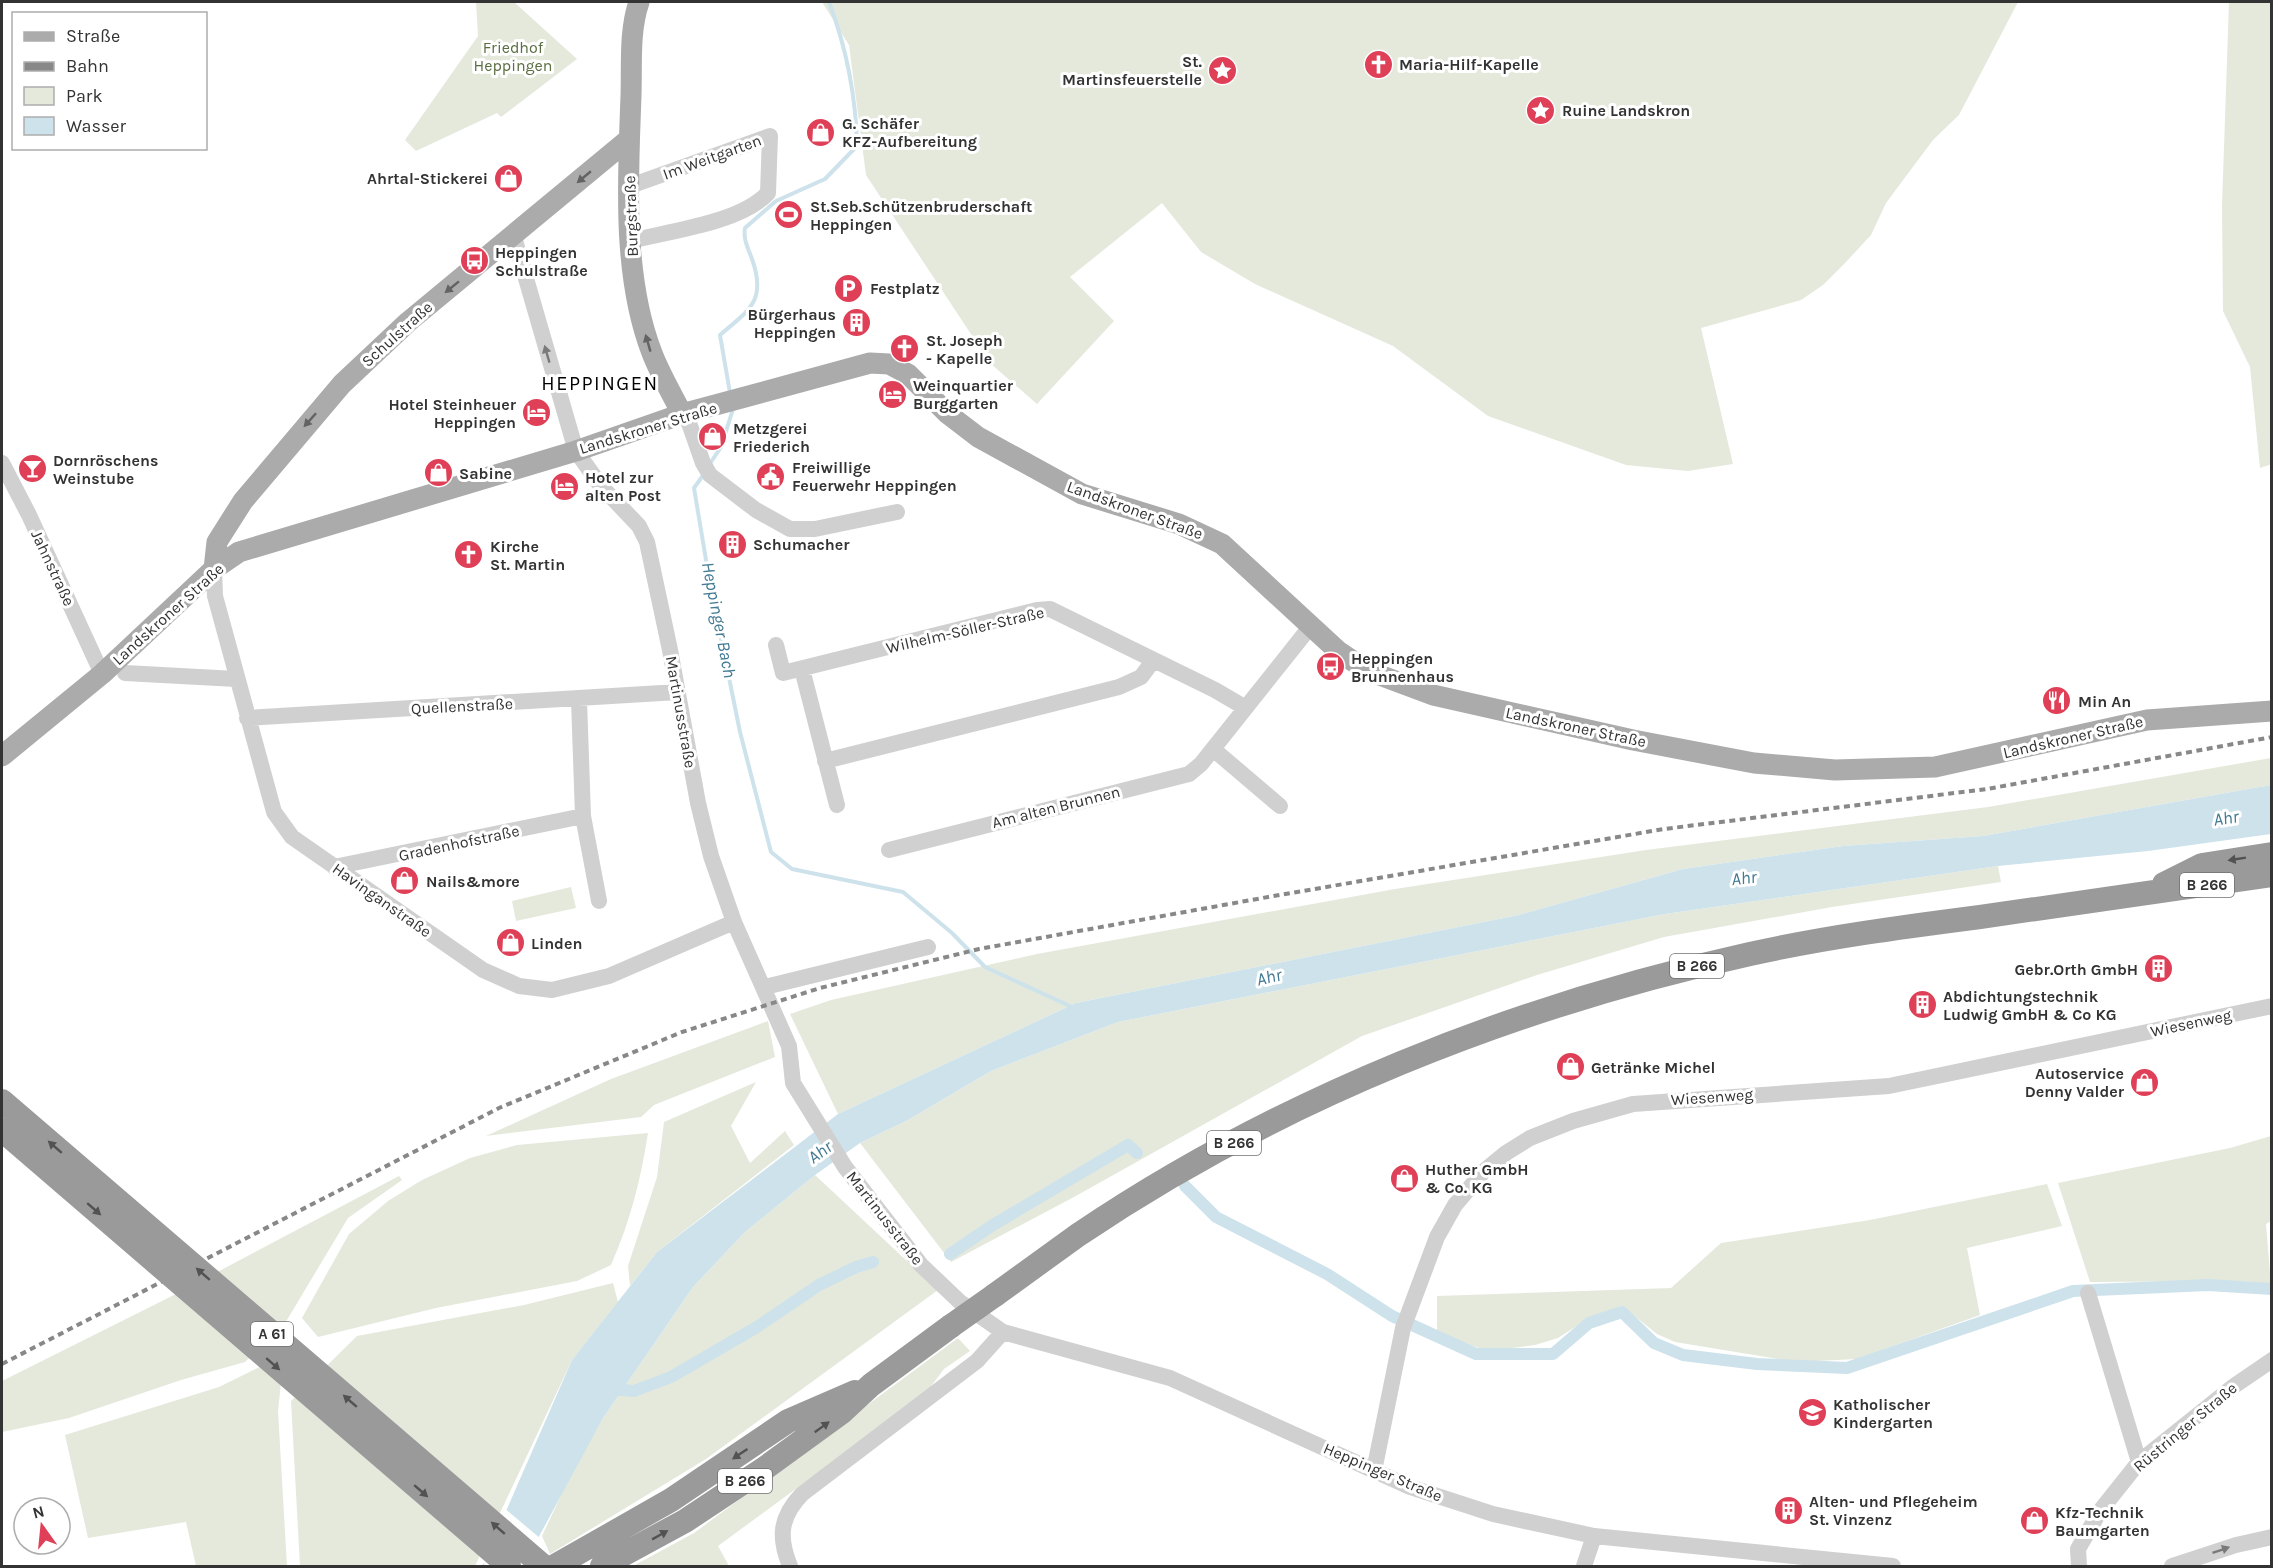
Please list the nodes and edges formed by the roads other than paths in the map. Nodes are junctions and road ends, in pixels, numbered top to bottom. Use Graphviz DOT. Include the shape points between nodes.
graph roads {
  1 [pos="638,5"];
  2 [pos="629,139"];
  3 [pos="630,186"];
  4 [pos="514,237"];
  5 [pos="630,241"];
  6 [pos="682,414"];
  7 [pos="576,451"];
  8 [pos="2,463"];
  9 [pos="897,512"];
  10 [pos="214,570"];
  11 [pos="1310,627"];
  12 [pos="776,645"];
  13 [pos="1153,661"];
  14 [pos="802,669"];
  15 [pos="125,673"];
  16 [pos="102,674"];
  17 [pos="236,679"];
  18 [pos="678,692"];
  19 [pos="579,700"];
  20 [pos="1244,707"];
  21 [pos="2271,711"];
  22 [pos="247,718"];
  23 [pos="1213,749"];
  24 [pos="2,756"];
  25 [pos="825,761"];
  26 [pos="837,805"];
  27 [pos="1280,806"];
  28 [pos="583,816"];
  29 [pos="889,850"];
  30 [pos="2271,854"];
  31 [pos="334,867"];
  32 [pos="2271,875"];
  33 [pos="2143,894"];
  34 [pos="599,901"];
  35 [pos="734,922"];
  36 [pos="928,947"];
  37 [pos="765,987"];
  38 [pos="2271,1006"];
  39 [pos="2,1101"];
  40 [pos="2,1130"];
  41 [pos="940,1283"];
  42 [pos="2088,1293"];
  43 [pos="1003,1332"];
  44 [pos="2271,1360"];
  45 [pos="871,1385"];
  46 [pos="2139,1462"];
  47 [pos="1374,1471"];
  48 [pos="1594,1536"];
  49 [pos="2271,1537"];
  50 [pos="605,1565"];
  51 [pos="509,1566"];
  52 [pos="543,1566"];
  53 [pos="555,1566"];
  54 [pos="790,1566"];
  55 [pos="1584,1566"];
  56 [pos="1893,1566"];
  57 [pos="2079,1566"];
  58 [pos="2172,1566"];
  1 -- 2 [label="main road, Burgstraße"];
  2 -- 3 [label="main road, Burgstraße"];
  2 -- 4 [label="main road, Schulstraße, one-way"];
  3 -- 5 [label="main road, Burgstraße"];
  3 -- 5 [label="street, Im Weitgarten" via="770,136 768,193 759,203 734,215"];
  7 -- 4 [label="street, Martinusstraße, one-way"];
  4 -- 10 [label="main road, Schulstraße, one-way" via="408,322 342,384 243,501 217,542"];
  6 -- 5 [label="main road, Burgstraße, one-way" via="649,345 639,308"];
  6 -- 7 [label="main road, Landskroner Straße"];
  6 -- 9 [label="street" via="707,469 756,510 790,529 815,529"];
  6 -- 11 [label="main road, Landskroner Straße" via="870,363 890,364 908,374 978,438 1014,458 1082,494 1179,524 1222,544"];
  7 -- 10 [label="main road, Landskroner Straße" via="280,538 239,552"];
  7 -- 18 [label="street, Martinusstraße" via="601,486 639,526 647,542"];
  8 -- 16 [label="street, Jahnstraße"];
  10 -- 16 [label="main road, Landskroner Straße"];
  10 -- 17 [label="street, Havinganstraße" via="215,596"];
  11 -- 20 [label="street, Am alten Brunnen"];
  11 -- 21 [label="main road, Landskroner Straße" via="1366,669 1433,695 1633,740 1800,768 1935,767 2147,720"];
  12 -- 14 [label="street" via="783,673"];
  13 -- 14 [label="street, Wilhelm-Söller-Straße" via="1050,609 1037,609"];
  13 -- 20 [label="street, Wilhelm-Söller-Straße"];
  13 -- 25 [label="street" via="1141,677 1119,687"];
  14 -- 25 [label="street"];
  15 -- 17 [label="street"];
  16 -- 24 [label="main road, Landskroner Straße"];
  17 -- 22 [label="street, Havinganstraße"];
  18 -- 19 [label="street, Quellenstraße"];
  18 -- 35 [label="street, Martinusstraße" via="702,821"];
  19 -- 22 [label="street, Quellenstraße"];
  19 -- 28 [label="street"];
  20 -- 23 [label="street, Am alten Brunnen"];
  22 -- 31 [label="street, Havinganstraße" via="274,813 292,837"];
  23 -- 27 [label="street"];
  23 -- 29 [label="street, Am alten Brunnen" via="1189,774"];
  25 -- 26 [label="street"];
  28 -- 31 [label="street, Gradenhofstraße"];
  28 -- 34 [label="street"];
  30 -- 33 [label="highway, B 266, one-way" via="2202,865"];
  31 -- 35 [label="street, Havinganstraße" via="483,970 519,986 552,990 609,976"];
  32 -- 33 [label="highway, B 266"];
  33 -- 45 [label="highway, B 266, bridge" via="1905,927 1754,953 1606,991 1494,1027 1315,1102 1199,1162 1079,1235"];
  35 -- 37 [label="street, Martinusstraße"];
  36 -- 37 [label="street"];
  37 -- 41 [label="street, Martinusstraße" via="789,1046 793,1083 845,1167 921,1265"];
  38 -- 47 [label="street, Wiesenweg" via="1889,1086 1633,1104 1530,1138 1483,1172 1455,1205 1437,1237 1405,1323"];
  52 -- 39 [label="highway, A 61, one-way, bridge"];
  40 -- 51 [label="highway, A 61, one-way, bridge"];
  41 -- 43 [label="street, Heppinger Straße"];
  42 -- 46 [label="street"];
  43 -- 47 [label="street, Heppinger Straße" via="1170,1378"];
  43 -- 54 [label="street" via="977,1361 802,1494 789,1508 782,1528"];
  44 -- 46 [label="street, Rüstringer Straße"];
  50 -- 45 [label="highway, B 266, one-way" via="685,1521 765,1468 842,1412"];
  45 -- 53 [label="highway, B 266, one-way" via="788,1421 671,1500"];
  46 -- 57 [label="street, Rüstringer Straße" via="2100,1510 2078,1549"];
  47 -- 48 [label="street, Heppinger Straße" via="1493,1514"];
  48 -- 55 [label="street"];
  48 -- 56 [label="street, Heppinger Straße"];
  58 -- 49 [label="street, one-way"];
}
